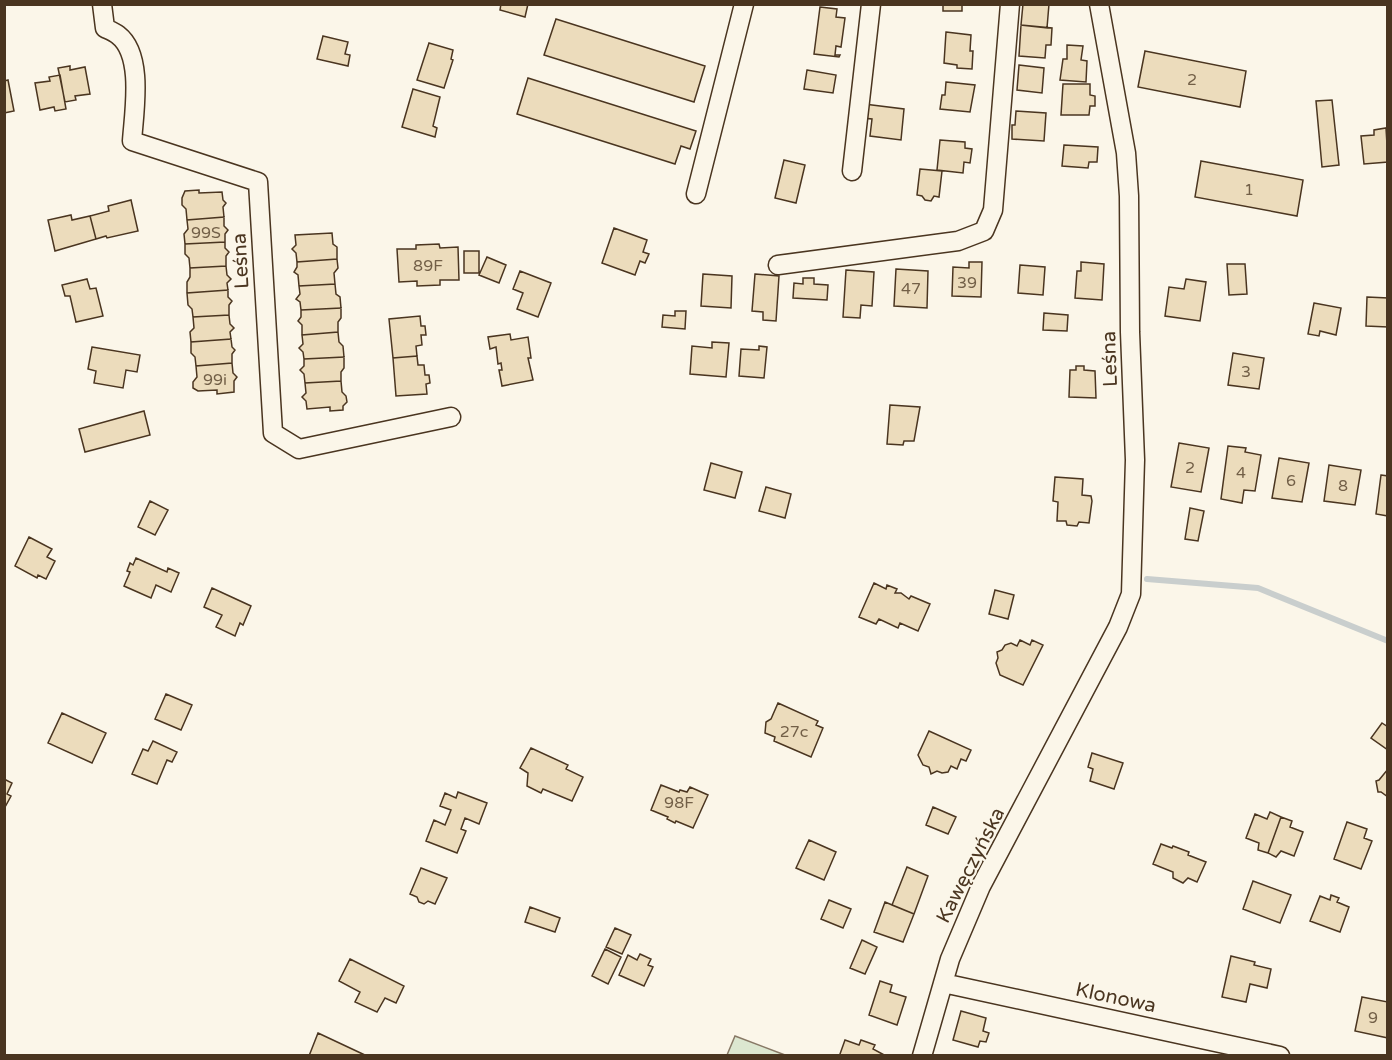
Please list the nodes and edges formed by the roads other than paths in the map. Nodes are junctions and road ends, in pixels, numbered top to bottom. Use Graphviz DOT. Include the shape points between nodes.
graph roads {
  1 [pos="102,4"];
  2 [pos="744,4"];
  3 [pos="871,4"];
  4 [pos="1011,4"];
  5 [pos="1098,4"];
  6 [pos="852,171"];
  7 [pos="696,194"];
  8 [pos="778,265"];
  9 [pos="451,417"];
  10 [pos="1079,703"];
  11 [pos="943,983"];
  12 [pos="922,1056"];
  13 [pos="1280,1056"];
  1 -- 9 [label="street, Leśna" via="105,28 118,35 126,46 134,68 132,141 258,182 273,433 299,449"];
  2 -- 7 [label="street"];
  3 -- 6 [label="street"];
  4 -- 8 [label="street" via="993,210 984,231 958,241"];
  5 -- 10 [label="street, Leśna" via="1125,145 1130,196 1130,332 1136,460 1131,594"];
  10 -- 11 [label="street, Kawęczyńska" via="981,886"];
  11 -- 12 [label="street, Kawęczyńska"];
  11 -- 13 [label="street, Klonowa"];
}
